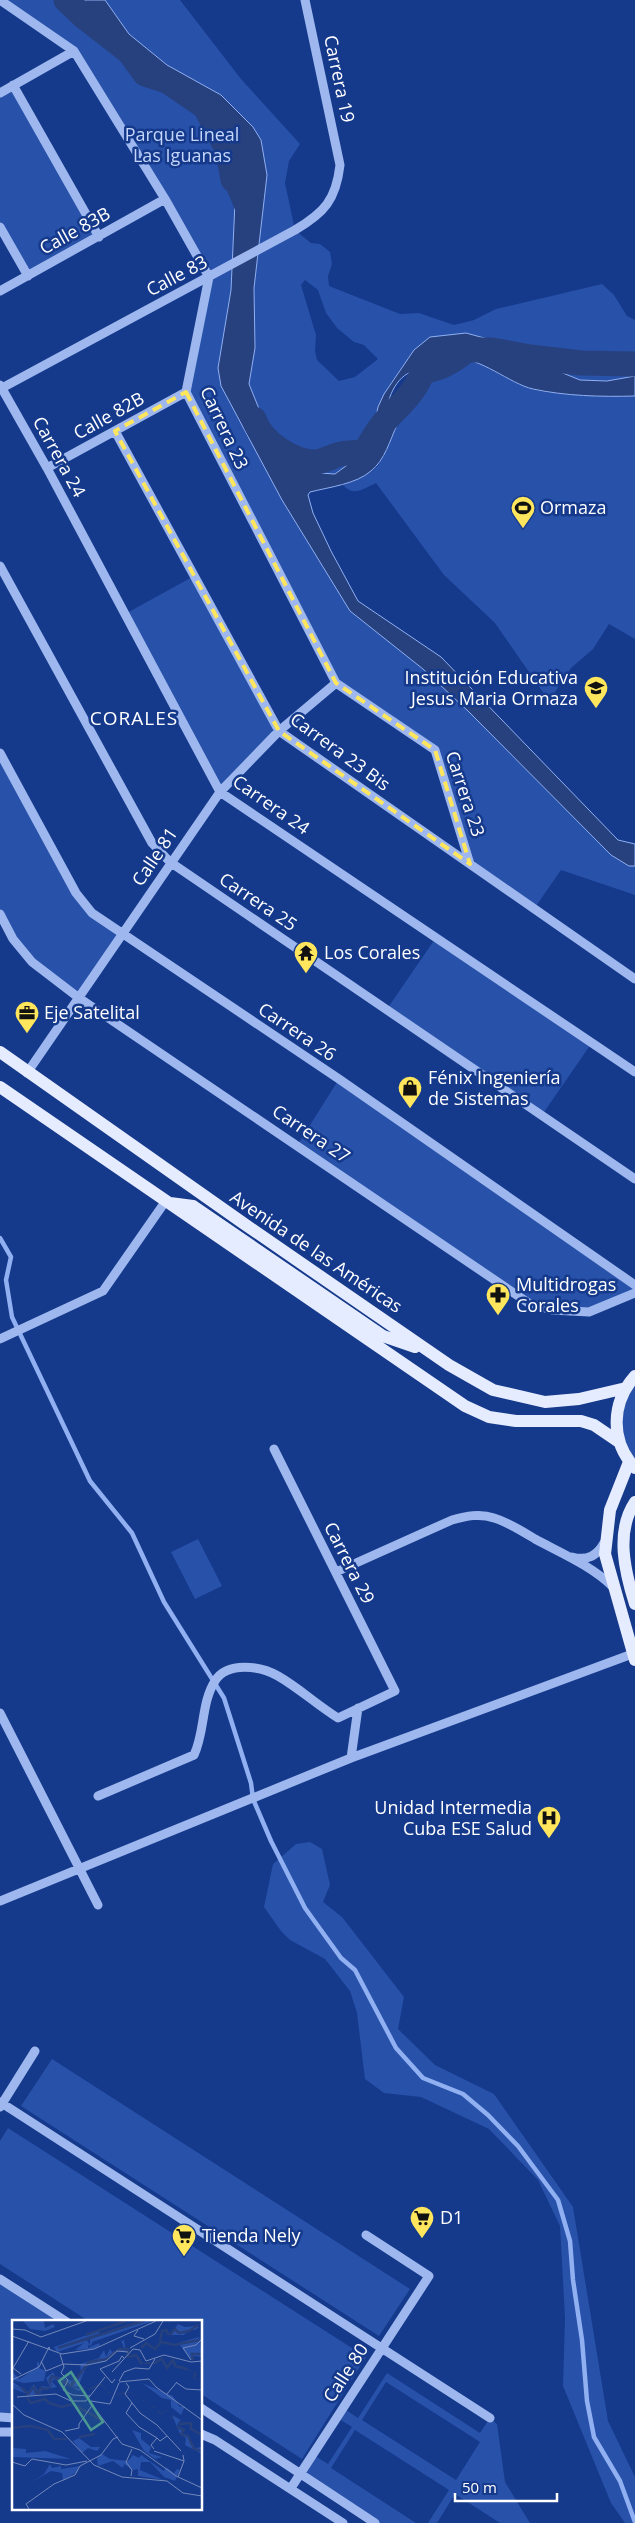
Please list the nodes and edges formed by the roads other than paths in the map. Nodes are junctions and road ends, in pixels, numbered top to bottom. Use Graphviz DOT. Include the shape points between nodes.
graph roads {
  1 [pos="305,0"];
  2 [pos="0,2"];
  3 [pos="74,51"];
  4 [pos="13,85"];
  5 [pos="0,93"];
  6 [pos="340,165"];
  7 [pos="165,199"];
  8 [pos="0,227"];
  9 [pos="99,236"];
  10 [pos="28,276"];
  11 [pos="209,277"];
  12 [pos="0,291"];
  13 [pos="1,387"];
  14 [pos="186,392"];
  15 [pos="115,431"];
  16 [pos="47,468"];
  17 [pos="0,566"];
  18 [pos="336,683"];
  19 [pos="280,731"];
  20 [pos="0,753"];
  21 [pos="220,792"];
  22 [pos="170,862"];
  23 [pos="470,864"];
  24 [pos="0,914"];
  25 [pos="123,934"];
  26 [pos="635,979"];
  27 [pos="79,998"];
  28 [pos="0,1052"];
  29 [pos="635,1072"];
  30 [pos="27,1073"];
  31 [pos="0,1087"];
  32 [pos="635,1179"];
  33 [pos="165,1202"];
  34 [pos="635,1284"];
  35 [pos="635,1293"];
  36 [pos="0,1339"];
  37 [pos="432,1352"];
  38 [pos="635,1376"];
  39 [pos="626,1388"];
  40 [pos="619,1442"];
  41 [pos="274,1450"];
  42 [pos="632,1465"];
  43 [pos="635,1502"];
  44 [pos="635,1518"];
  45 [pos="625,1530"];
  46 [pos="605,1540"];
  47 [pos="567,1556"];
  48 [pos="336,1572"];
  49 [pos="613,1587"];
  50 [pos="635,1604"];
  51 [pos="635,1653"];
  52 [pos="635,1660"];
  53 [pos="358,1708"];
  54 [pos="0,1713"];
  55 [pos="351,1758"];
  56 [pos="98,1796"];
  57 [pos="81,1869"];
  58 [pos="0,1901"];
  59 [pos="98,1905"];
  60 [pos="35,2051"];
  61 [pos="1,2104"];
  62 [pos="366,2235"];
  63 [pos="0,2279"];
  64 [pos="64,2320"];
  65 [pos="381,2348"];
  66 [pos="203,2411"];
  67 [pos="490,2418"];
  68 [pos="202,2434"];
  69 [pos="300,2474"];
  70 [pos="291,2488"];
  71 [pos="343,2523"];
  72 [pos="375,2523"];
  1 -- 6 [label="street, Carrera 19"];
  2 -- 3 [label="street"];
  3 -- 4 [label="street"];
  3 -- 7 [label="street"];
  4 -- 5 [label="street"];
  4 -- 9 [label="street"];
  6 -- 11 [label="street, Calle 83" via="335,190 327,206 313,220"];
  7 -- 9 [label="street, Calle 83B"];
  7 -- 11 [label="street"];
  8 -- 10 [label="street"];
  9 -- 10 [label="street, Calle 83B"];
  10 -- 12 [label="street, Calle 83B"];
  11 -- 13 [label="street, Calle 83"];
  11 -- 14 [label="street, Carrera 23"];
  13 -- 16 [label="street, Carrera 24"];
  14 -- 15 [label="street, Calle 82B"];
  14 -- 18 [label="street, Carrera 23"];
  15 -- 16 [label="street, Calle 82B"];
  15 -- 19 [label="street, Carrera 23 Bis"];
  16 -- 21 [label="street, Carrera 24"];
  17 -- 22 [label="street, Carrera 25" via="152,842"];
  18 -- 19 [label="street, Calle 81"];
  18 -- 23 [label="street, Carrera 23" via="435,750"];
  19 -- 21 [label="street, Calle 81"];
  19 -- 23 [label="street, Carrera 23 Bis"];
  20 -- 25 [label="street, Carrera 26" via="76,893 92,913"];
  21 -- 22 [label="street, Calle 81"];
  21 -- 29 [label="street, Carrera 24"];
  22 -- 25 [label="street, Calle 81"];
  22 -- 32 [label="street, Carrera 25"];
  23 -- 26 [label="street, Carrera 23 Bis"];
  24 -- 27 [label="street, Carrera 27" via="13,939 32,962"];
  25 -- 27 [label="street, Calle 81"];
  25 -- 34 [label="street, Carrera 26"];
  27 -- 30 [label="street, Calle 81"];
  27 -- 35 [label="street, Carrera 27" via="530,1304 552,1310 589,1312"];
  28 -- 30 [label="main road, Avenida de las Américas"];
  30 -- 37 [label="main road, Avenida de las Américas"];
  31 -- 33 [label="main road"];
  33 -- 36 [label="street" via="102,1290"];
  33 -- 37 [label="main road" via="193,1206 383,1336"];
  33 -- 40 [label="main road" via="465,1406 489,1417 516,1421 581,1421 594,1425"];
  37 -- 39 [label="main road, Avenida de las Américas" via="493,1390 519,1398 545,1402 579,1400"];
  38 -- 39 [label="main road"];
  39 -- 40 [label="main road" via="616,1419"];
  40 -- 42 [label="main road"];
  41 -- 48 [label="street, Carrera 29"];
  42 -- 46 [label="main road" via="610,1510"];
  43 -- 45 [label="main road"];
  44 -- 45 [label="main road"];
  45 -- 50 [label="main road" via="623,1551"];
  46 -- 47 [label="street" via="598,1553 591,1557"];
  46 -- 49 [label="main road"];
  47 -- 48 [label="street" via="494,1518 467,1515"];
  47 -- 49 [label="street"];
  48 -- 53 [label="street, Carrera 29" via="395,1691"];
  49 -- 52 [label="main road"];
  51 -- 55 [label="street"];
  53 -- 55 [label="street"];
  53 -- 56 [label="street" via="338,1718 278,1676 258,1668 232,1668 215,1680 194,1755"];
  54 -- 57 [label="street"];
  55 -- 57 [label="street"];
  57 -- 58 [label="street"];
  57 -- 59 [label="street"];
  60 -- 61 [label="street"];
  61 -- 65 [label="street"];
  62 -- 65 [label="street, Calle 80" via="429,2276"];
  63 -- 64 [label="street"];
  65 -- 67 [label="street"];
  65 -- 69 [label="street, Calle 80"];
  66 -- 69 [label="street"];
  68 -- 70 [label="street"];
  69 -- 70 [label="street, Calle 80"];
  69 -- 72 [label="street"];
  70 -- 71 [label="street"];
}
